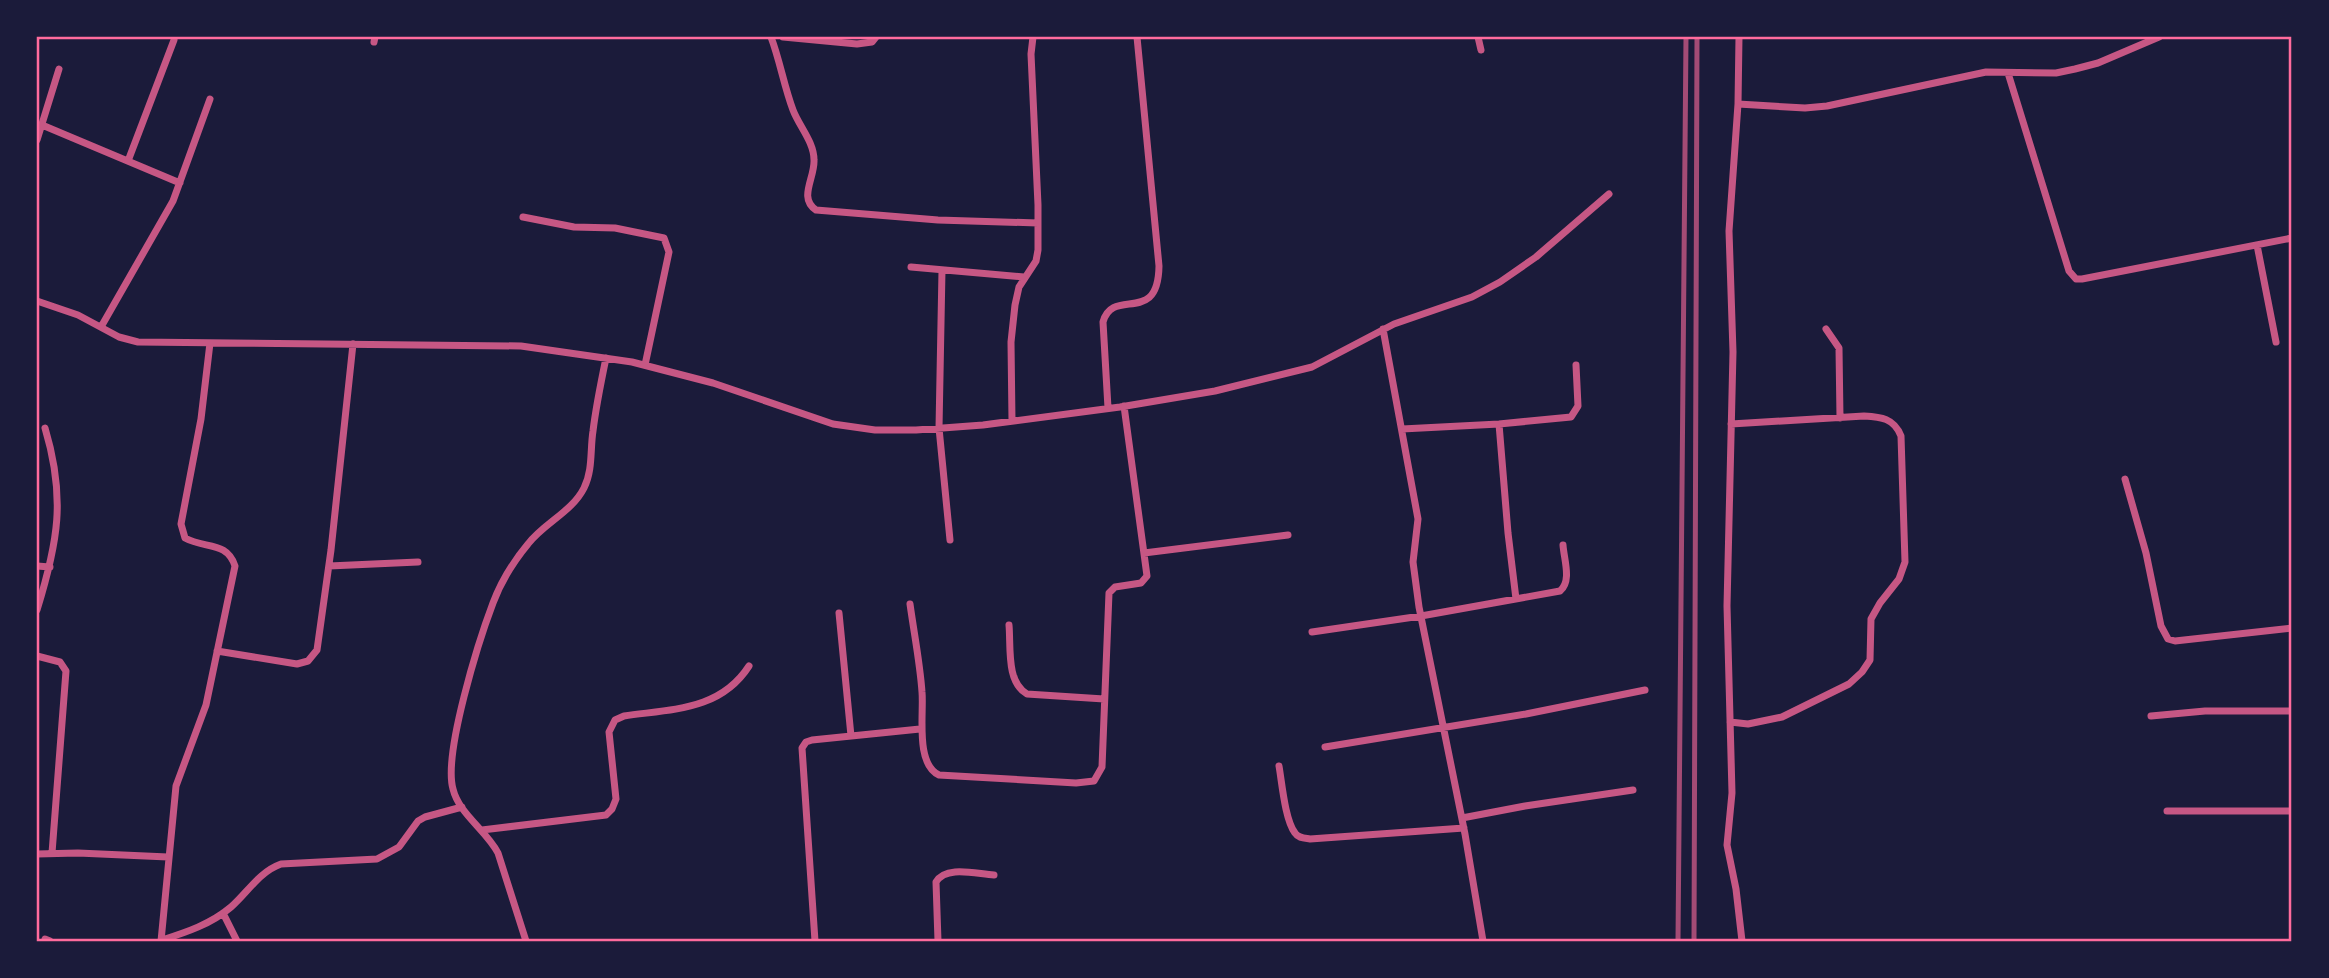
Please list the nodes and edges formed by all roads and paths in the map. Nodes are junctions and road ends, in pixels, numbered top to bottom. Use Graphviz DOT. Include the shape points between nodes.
graph roads {
  1 [pos="771,37"];
  2 [pos="783,37"];
  3 [pos="876,37"];
  4 [pos="1032,37"];
  5 [pos="1137,37"];
  6 [pos="1478,37"];
  7 [pos="1739,37"];
  8 [pos="2159,37"];
  9 [pos="2150,39"];
  10 [pos="174,40"];
  11 [pos="1481,50"];
  12 [pos="59,69"];
  13 [pos="2008,73"];
  14 [pos="210,99"];
  15 [pos="1738,104"];
  16 [pos="42,125"];
  17 [pos="37,140"];
  18 [pos="128,161"];
  19 [pos="180,183"];
  20 [pos="1609,194"];
  21 [pos="523,217"];
  22 [pos="1038,223"];
  23 [pos="2292,238"];
  24 [pos="2257,245"];
  25 [pos="911,267"];
  26 [pos="942,270"];
  27 [pos="1024,277"];
  28 [pos="37,302"];
  29 [pos="101,327"];
  30 [pos="1382,329"];
  31 [pos="1826,329"];
  32 [pos="2276,342"];
  33 [pos="210,343"];
  34 [pos="353,344"];
  35 [pos="606,358"];
  36 [pos="645,365"];
  37 [pos="1576,365"];
  38 [pos="1124,406"];
  39 [pos="1108,408"];
  40 [pos="1840,418"];
  41 [pos="1012,421"];
  42 [pos="1499,424"];
  43 [pos="1731,424"];
  44 [pos="45,428"];
  45 [pos="939,428"];
  46 [pos="1402,429"];
  47 [pos="2125,479"];
  48 [pos="1288,535"];
  49 [pos="950,540"];
  50 [pos="1563,545"];
  51 [pos="1144,553"];
  52 [pos="418,562"];
  53 [pos="37,566"];
  54 [pos="329,566"];
  55 [pos="50,567"];
  56 [pos="1516,599"];
  57 [pos="910,604"];
  58 [pos="37,610"];
  59 [pos="839,613"];
  60 [pos="1421,616"];
  61 [pos="1009,625"];
  62 [pos="2292,628"];
  63 [pos="1312,632"];
  64 [pos="217,651"];
  65 [pos="37,656"];
  66 [pos="749,666"];
  67 [pos="1645,690"];
  68 [pos="1104,699"];
  69 [pos="2292,711"];
  70 [pos="2151,716"];
  71 [pos="1730,722"];
  72 [pos="1443,727"];
  73 [pos="920,729"];
  74 [pos="851,736"];
  75 [pos="1325,747"];
  76 [pos="1279,766"];
  77 [pos="1633,790"];
  78 [pos="462,807"];
  79 [pos="2167,811"];
  80 [pos="2292,811"];
  81 [pos="1462,818"];
  82 [pos="1464,828"];
  83 [pos="482,830"];
  84 [pos="52,853"];
  85 [pos="37,854"];
  86 [pos="168,857"];
  87 [pos="994,875"];
  88 [pos="223,913"];
  89 [pos="162,941"];
  90 [pos="237,941"];
  91 [pos="526,941"];
  92 [pos="815,941"];
  93 [pos="938,941"];
  94 [pos="1483,941"];
  95 [pos="1742,941"];
  1 -- 22 [label="street" via="795,114 813,152 815,163 807,195 816,210"];
  2 -- 3 [label="street" via="857,44"];
  4 -- 22 [label="street"];
  5 -- 39 [label="street" via="1159,284 1150,298 1118,306 1105,315"];
  6 -- 11 [label="street"];
  7 -- 15 [label="street"];
  8 -- 9 [label="street"];
  9 -- 13 [label="street" via="2075,69"];
  10 -- 18 [label="street"];
  12 -- 16 [label="street"];
  13 -- 15 [label="street" via="1986,72 1826,106"];
  13 -- 24 [label="street" via="2069,271 2076,279"];
  14 -- 19 [label="street"];
  15 -- 43 [label="street" via="1729,231"];
  16 -- 17 [label="street"];
  16 -- 18 [label="street"];
  18 -- 19 [label="street"];
  19 -- 29 [label="street"];
  20 -- 30 [label="street" via="1500,282 1472,297"];
  21 -- 36 [label="street" via="664,238 669,252"];
  22 -- 27 [label="street" via="1036,261"];
  23 -- 24 [label="street"];
  24 -- 32 [label="street"];
  25 -- 26 [label="street"];
  26 -- 27 [label="street"];
  26 -- 45 [label="street"];
  27 -- 41 [label="street" via="1011,342"];
  28 -- 29 [label="street"];
  29 -- 33 [label="street" via="138,342"];
  30 -- 38 [label="street" via="1312,367 1287,375"];
  30 -- 46 [label="street"];
  31 -- 40 [label="street" via="1839,348"];
  33 -- 34 [label="street"];
  33 -- 64 [label="street" via="181,524 186,538 222,548 236,566"];
  34 -- 35 [label="street" via="521,346"];
  34 -- 54 [label="street"];
  35 -- 36 [label="street"];
  35 -- 78 [label="street" via="586,485 578,498 529,542 493,603 467,685 450,761 453,792"];
  36 -- 45 [label="street" via="832,424 875,430"];
  37 -- 42 [label="street" via="1578,406 1571,417"];
  38 -- 39 [label="street"];
  38 -- 51 [label="street"];
  39 -- 41 [label="street"];
  40 -- 43 [label="street"];
  40 -- 71 [label="street" via="1881,417 1897,427 1901,436 1905,562 1899,579 1871,619 1870,660 1849,684 1782,718"];
  41 -- 45 [label="street"];
  42 -- 46 [label="street"];
  42 -- 56 [label="street"];
  43 -- 71 [label="street"];
  44 -- 55 [label="street" via="58,507"];
  45 -- 49 [label="street"];
  46 -- 60 [label="street" via="1418,519 1413,562"];
  47 -- 62 [label="street" via="2168,639"];
  48 -- 51 [label="street"];
  50 -- 56 [label="street" via="1565,587"];
  51 -- 68 [label="street" via="1145,580 1115,587 1109,593"];
  52 -- 54 [label="street"];
  53 -- 55 [label="street"];
  54 -- 64 [label="street" via="317,650 308,661 297,664"];
  55 -- 58 [label="street"];
  56 -- 60 [label="street"];
  57 -- 73 [label="street" via="922,695"];
  59 -- 74 [label="street"];
  60 -- 63 [label="street"];
  60 -- 72 [label="street"];
  61 -- 68 [label="street" via="1014,678 1021,690"];
  64 -- 86 [label="street" via="206,705 176,786"];
  65 -- 84 [label="street" via="60,662 66,671"];
  66 -- 83 [label="street" via="734,687 707,702 615,720 609,732 617,799 606,815"];
  67 -- 72 [label="street"];
  68 -- 73 [label="street" via="1102,767 1094,780 1085,784 939,775 930,768"];
  69 -- 70 [label="street"];
  71 -- 95 [label="street" via="1732,793 1727,845"];
  72 -- 75 [label="street"];
  72 -- 81 [label="street"];
  73 -- 74 [label="street"];
  74 -- 92 [label="street" via="812,740 802,748"];
  76 -- 82 [label="street" via="1290,824 1300,837"];
  77 -- 81 [label="street"];
  78 -- 83 [label="street"];
  78 -- 88 [label="street" via="418,821 399,847 377,859 271,868"];
  79 -- 80 [label="street"];
  81 -- 82 [label="street"];
  82 -- 94 [label="street"];
  83 -- 91 [label="street" via="498,853"];
  84 -- 85 [label="street"];
  84 -- 86 [label="street"];
  86 -- 89 [label="street"];
  87 -- 93 [label="street" via="948,872 938,878"];
  88 -- 89 [label="street"];
  88 -- 90 [label="street"];
}
